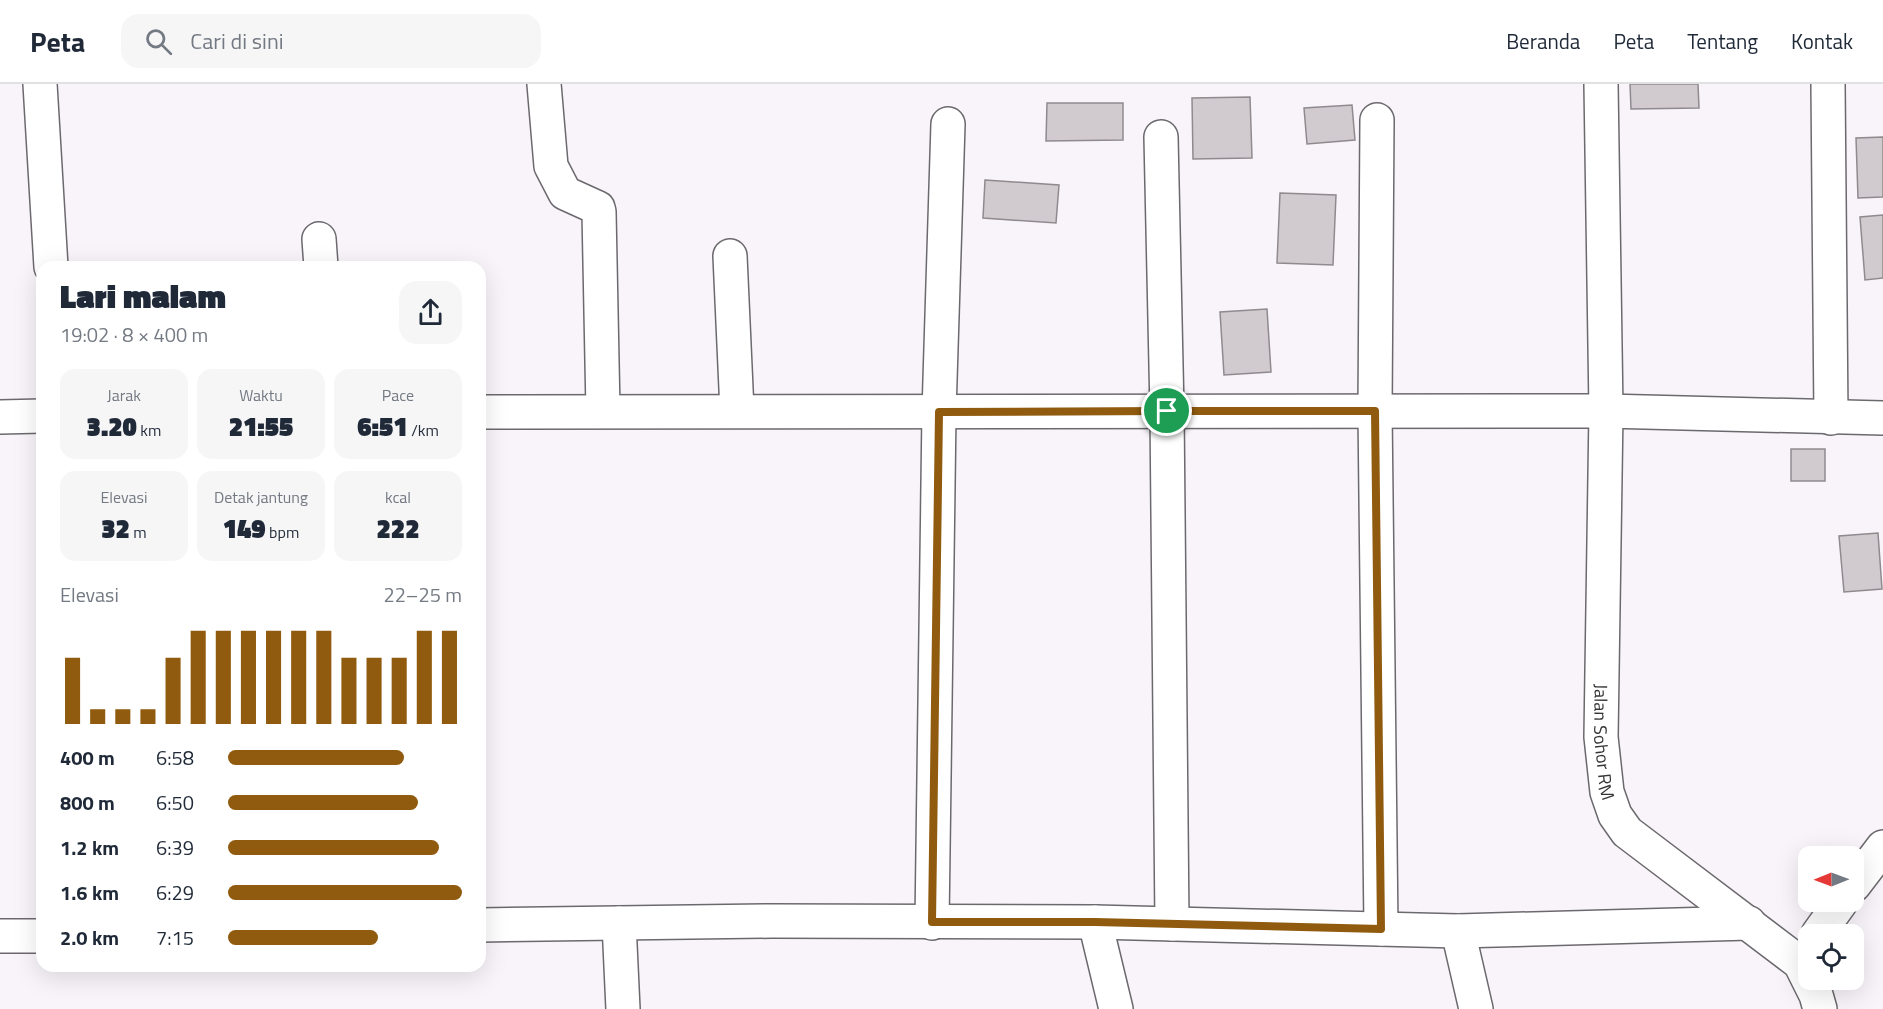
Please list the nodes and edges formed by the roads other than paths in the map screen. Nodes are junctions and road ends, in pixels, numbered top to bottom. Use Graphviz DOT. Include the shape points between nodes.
graph roads {
  1 [pos="40,84"];
  2 [pos="544,84"];
  3 [pos="1601,84"];
  4 [pos="1828,84"];
  5 [pos="1377,120"];
  6 [pos="948,123"];
  7 [pos="1161,137"];
  8 [pos="730,256"];
  9 [pos="51,261"];
  10 [pos="603,411"];
  11 [pos="737,411"];
  12 [pos="1167,411"];
  13 [pos="1375,411"];
  14 [pos="1606,411"];
  15 [pos="486,412"];
  16 [pos="939,412"];
  17 [pos="36,416"];
  18 [pos="0,417"];
  19 [pos="1831,418"];
  20 [pos="1883,418"];
  21 [pos="1883,848"];
  22 [pos="1864,872"];
  23 [pos="932,922"];
  24 [pos="1095,922"];
  25 [pos="619,923"];
  26 [pos="1749,923"];
  27 [pos="1172,924"];
  28 [pos="486,925"];
  29 [pos="1381,929"];
  30 [pos="1458,931"];
  31 [pos="0,936"];
  32 [pos="36,936"];
  33 [pos="1798,952"];
  34 [pos="1814,990"];
  35 [pos="623,1009"];
  36 [pos="1116,1009"];
  37 [pos="1476,1009"];
  38 [pos="1820,1009"];
  1 -- 9 [label="street"];
  2 -- 10 [label="street" via="551,166 565,193 598,208 599,212"];
  3 -- 14 [label="street, Jalan Sohor RM"];
  4 -- 19 [label="street"];
  5 -- 13 [label="street"];
  6 -- 16 [label="street"];
  7 -- 12 [label="street"];
  8 -- 11 [label="street"];
  10 -- 11 [label="street"];
  10 -- 15 [label="street"];
  11 -- 16 [label="street"];
  12 -- 13 [label="street"];
  12 -- 16 [label="street"];
  12 -- 27 [label="street"];
  13 -- 14 [label="street"];
  13 -- 29 [label="street"];
  14 -- 19 [label="street"];
  14 -- 26 [label="street, Jalan Sohor RM" via="1601,737 1607,792 1615,815 1628,832"];
  16 -- 23 [label="street"];
  17 -- 18 [label="street"];
  19 -- 20 [label="street"];
  21 -- 22 [label="street"];
  23 -- 24 [label="street"];
  23 -- 25 [label="street"];
  24 -- 27 [label="street"];
  24 -- 36 [label="street"];
  25 -- 28 [label="street"];
  25 -- 35 [label="street"];
  26 -- 30 [label="street"];
  26 -- 33 [label="street, Jalan Sohor RM"];
  27 -- 29 [label="street"];
  29 -- 30 [label="street"];
  30 -- 37 [label="street"];
  31 -- 32 [label="street"];
  34 -- 38 [label="street, Jalan Sohor RM"];
}
